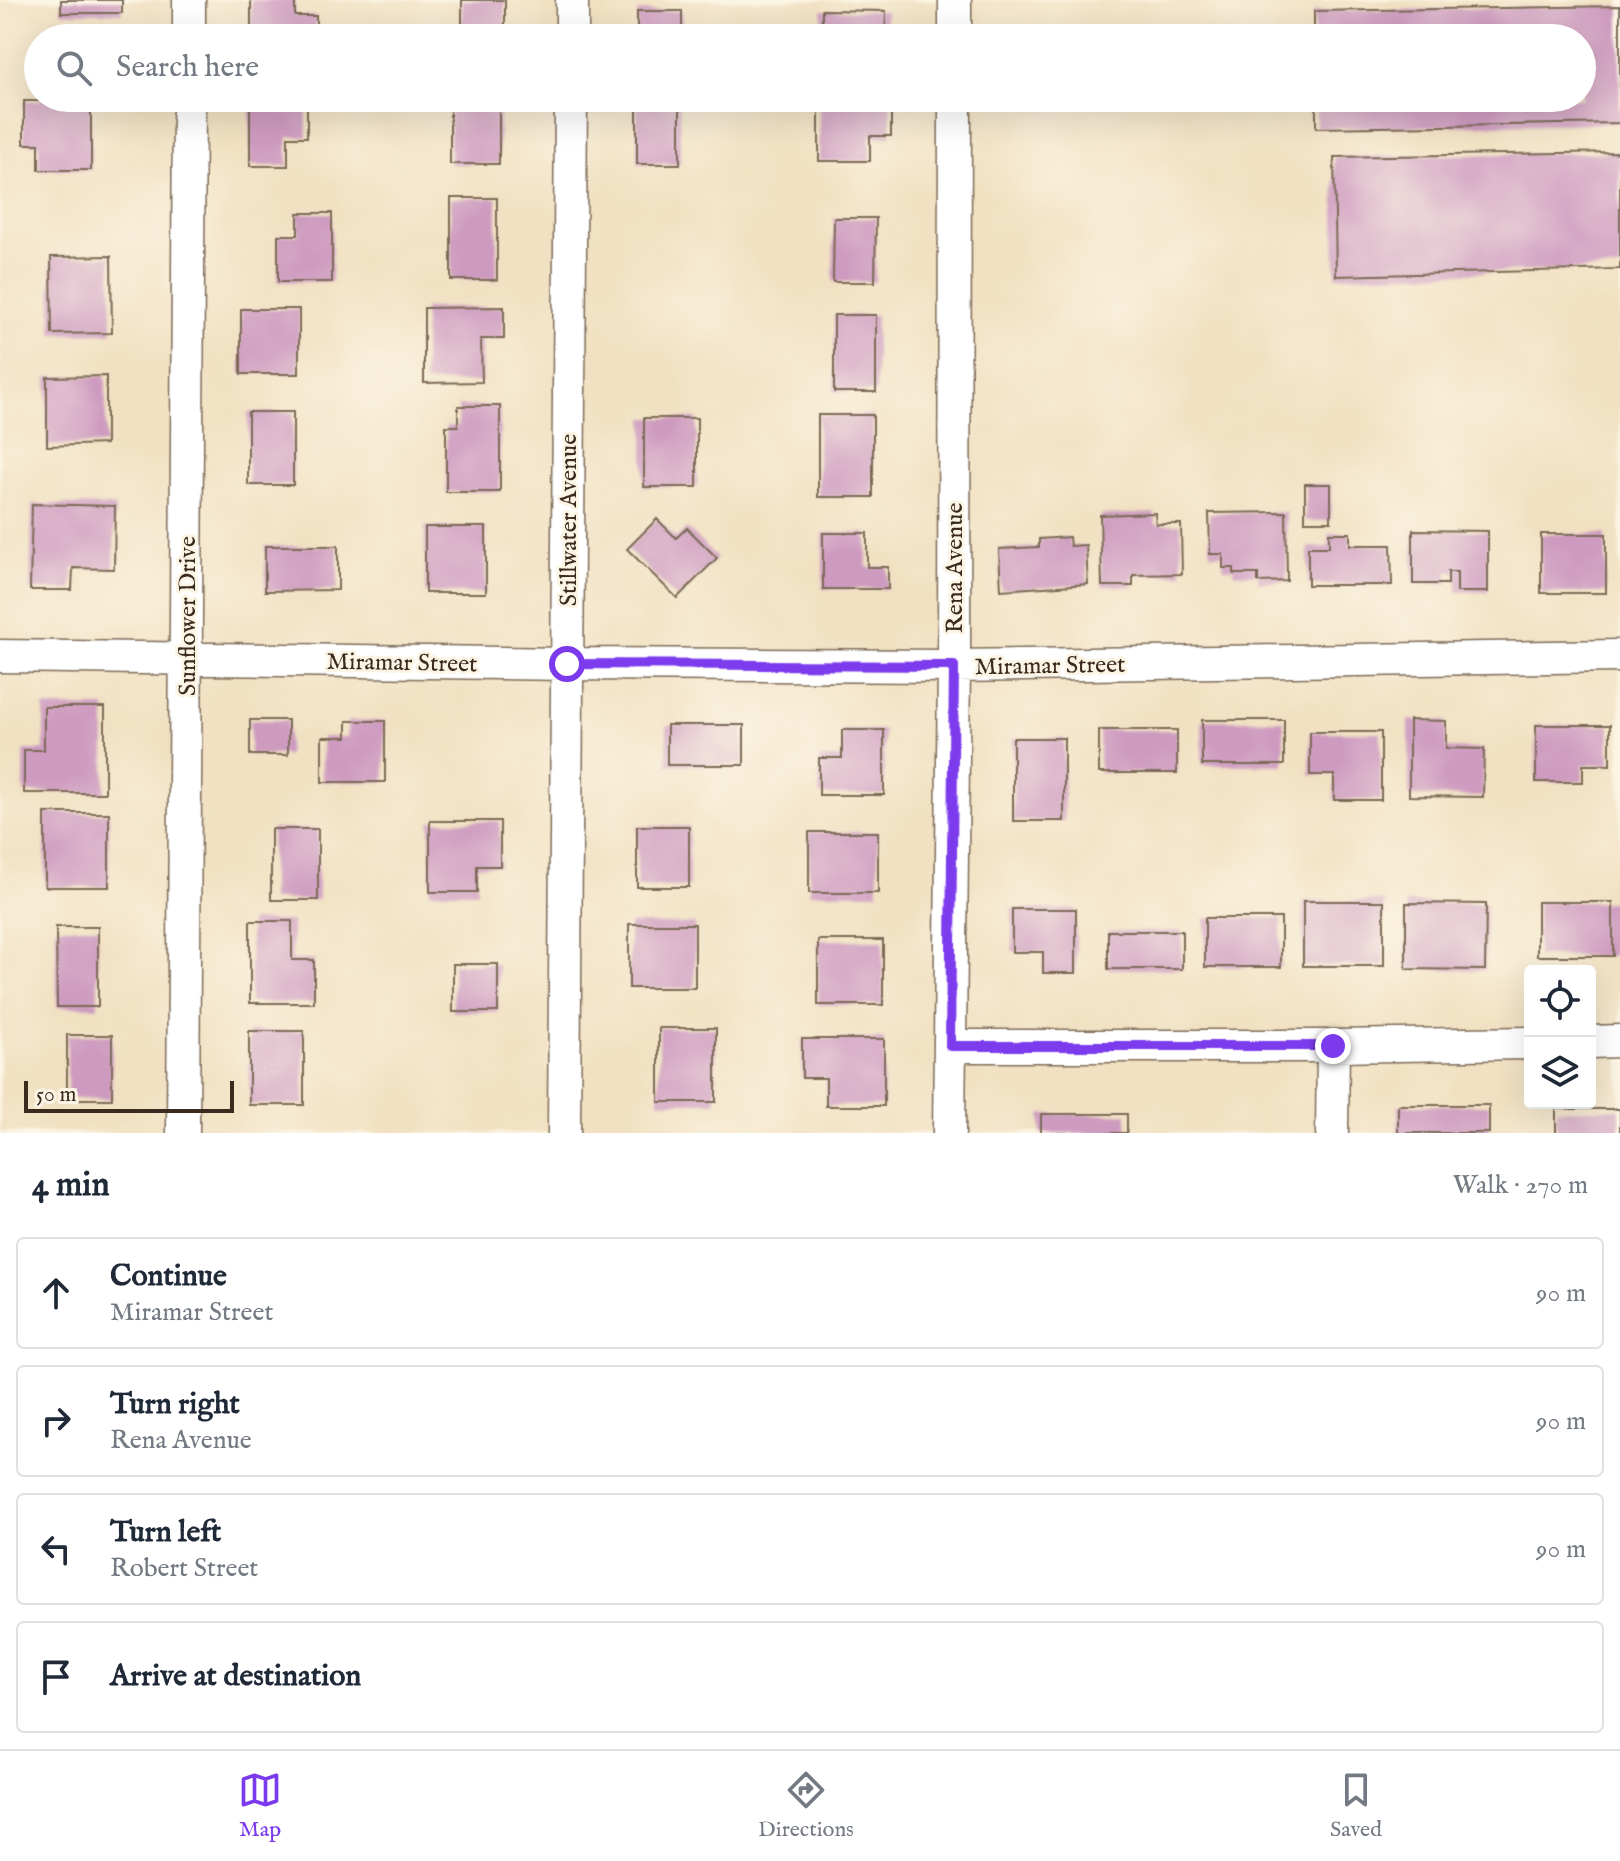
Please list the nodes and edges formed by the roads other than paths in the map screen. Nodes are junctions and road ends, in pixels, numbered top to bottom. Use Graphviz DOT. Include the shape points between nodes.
graph roads {
  1 [pos="189,0"];
  2 [pos="572,0"];
  3 [pos="955,0"];
  4 [pos="189,24"];
  5 [pos="572,24"];
  6 [pos="955,24"];
  7 [pos="189,112"];
  8 [pos="571,112"];
  9 [pos="955,112"];
  10 [pos="0,656"];
  11 [pos="1620,656"];
  12 [pos="187,659"];
  13 [pos="567,664"];
  14 [pos="954,666"];
  15 [pos="1620,1041"];
  16 [pos="1596,1042"];
  17 [pos="1524,1043"];
  18 [pos="950,1046"];
  19 [pos="1333,1046"];
  20 [pos="183,1133"];
  21 [pos="564,1133"];
  22 [pos="949,1133"];
  23 [pos="1332,1133"];
  1 -- 4 [label="street"];
  2 -- 5 [label="street"];
  3 -- 6 [label="street"];
  7 -- 12 [label="street, Sunflower Drive"];
  8 -- 13 [label="street, Stillwater Avenue"];
  9 -- 14 [label="street, Rena Avenue"];
  10 -- 12 [label="street, Miramar Street"];
  11 -- 14 [label="street, Miramar Street"];
  12 -- 13 [label="street, Miramar Street"];
  12 -- 20 [label="street, Sunflower Drive"];
  13 -- 14 [label="street, Miramar Street"];
  13 -- 21 [label="street, Stillwater Avenue"];
  14 -- 18 [label="street, Rena Avenue"];
  15 -- 16 [label="street"];
  17 -- 19 [label="street"];
  18 -- 19 [label="street"];
  18 -- 22 [label="street, Rena Avenue"];
  19 -- 23 [label="street"];
}
